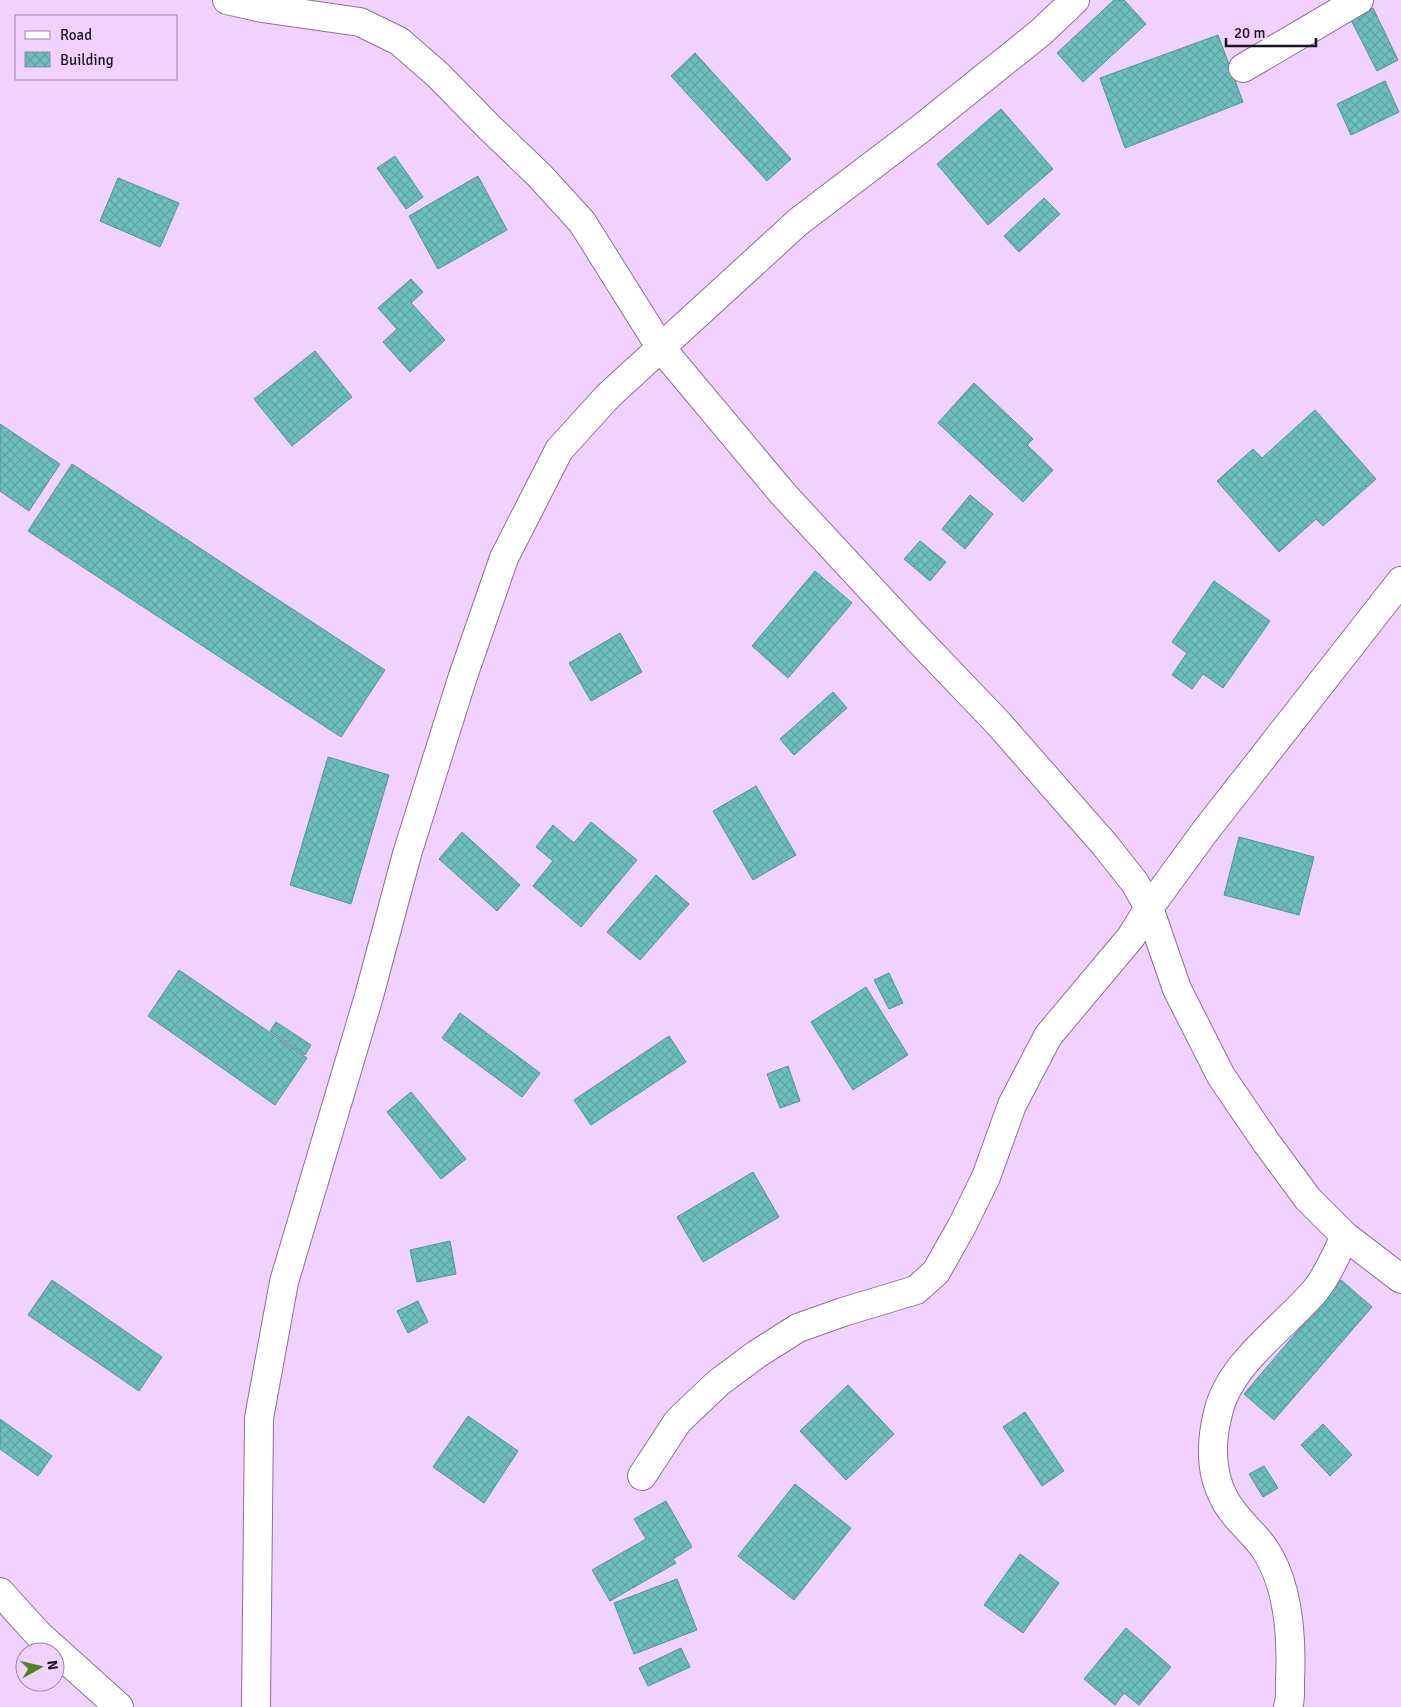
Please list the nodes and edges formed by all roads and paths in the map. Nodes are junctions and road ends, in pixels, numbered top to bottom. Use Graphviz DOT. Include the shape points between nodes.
graph roads {
  1 [pos="227,0"];
  2 [pos="1075,0"];
  3 [pos="1359,0"];
  4 [pos="1243,68"];
  5 [pos="661,348"];
  6 [pos="1401,582"];
  7 [pos="1149,908"];
  8 [pos="1345,1236"];
  9 [pos="1401,1279"];
  10 [pos="642,1476"];
  11 [pos="0,1592"];
  12 [pos="119,1707"];
  13 [pos="256,1707"];
  14 [pos="1288,1707"];
  1 -- 5 [label="street" via="360,22 399,40 539,175 582,222"];
  2 -- 5 [label="street" via="1040,33 919,130 798,222"];
  3 -- 4 [label="street"];
  5 -- 7 [label="street" via="784,495 999,724 1105,845 1135,883"];
  5 -- 13 [label="street" via="608,396 559,450 504,558 407,854 364,1014 284,1282 259,1418"];
  6 -- 7 [label="street" via="1206,830"];
  7 -- 8 [label="street" via="1177,989 1221,1076 1308,1200"];
  7 -- 10 [label="street" via="1131,937 1048,1036 1012,1104 986,1177 936,1272 916,1290 798,1328 757,1354 718,1383 678,1421"];
  8 -- 9 [label="street"];
  8 -- 14 [label="street" via="1315,1291 1249,1359 1227,1387 1218,1412 1213,1444 1213,1468 1224,1498 1264,1549 1277,1575 1287,1612 1291,1659"];
  11 -- 12 [label="street" via="40,1635"];
}
